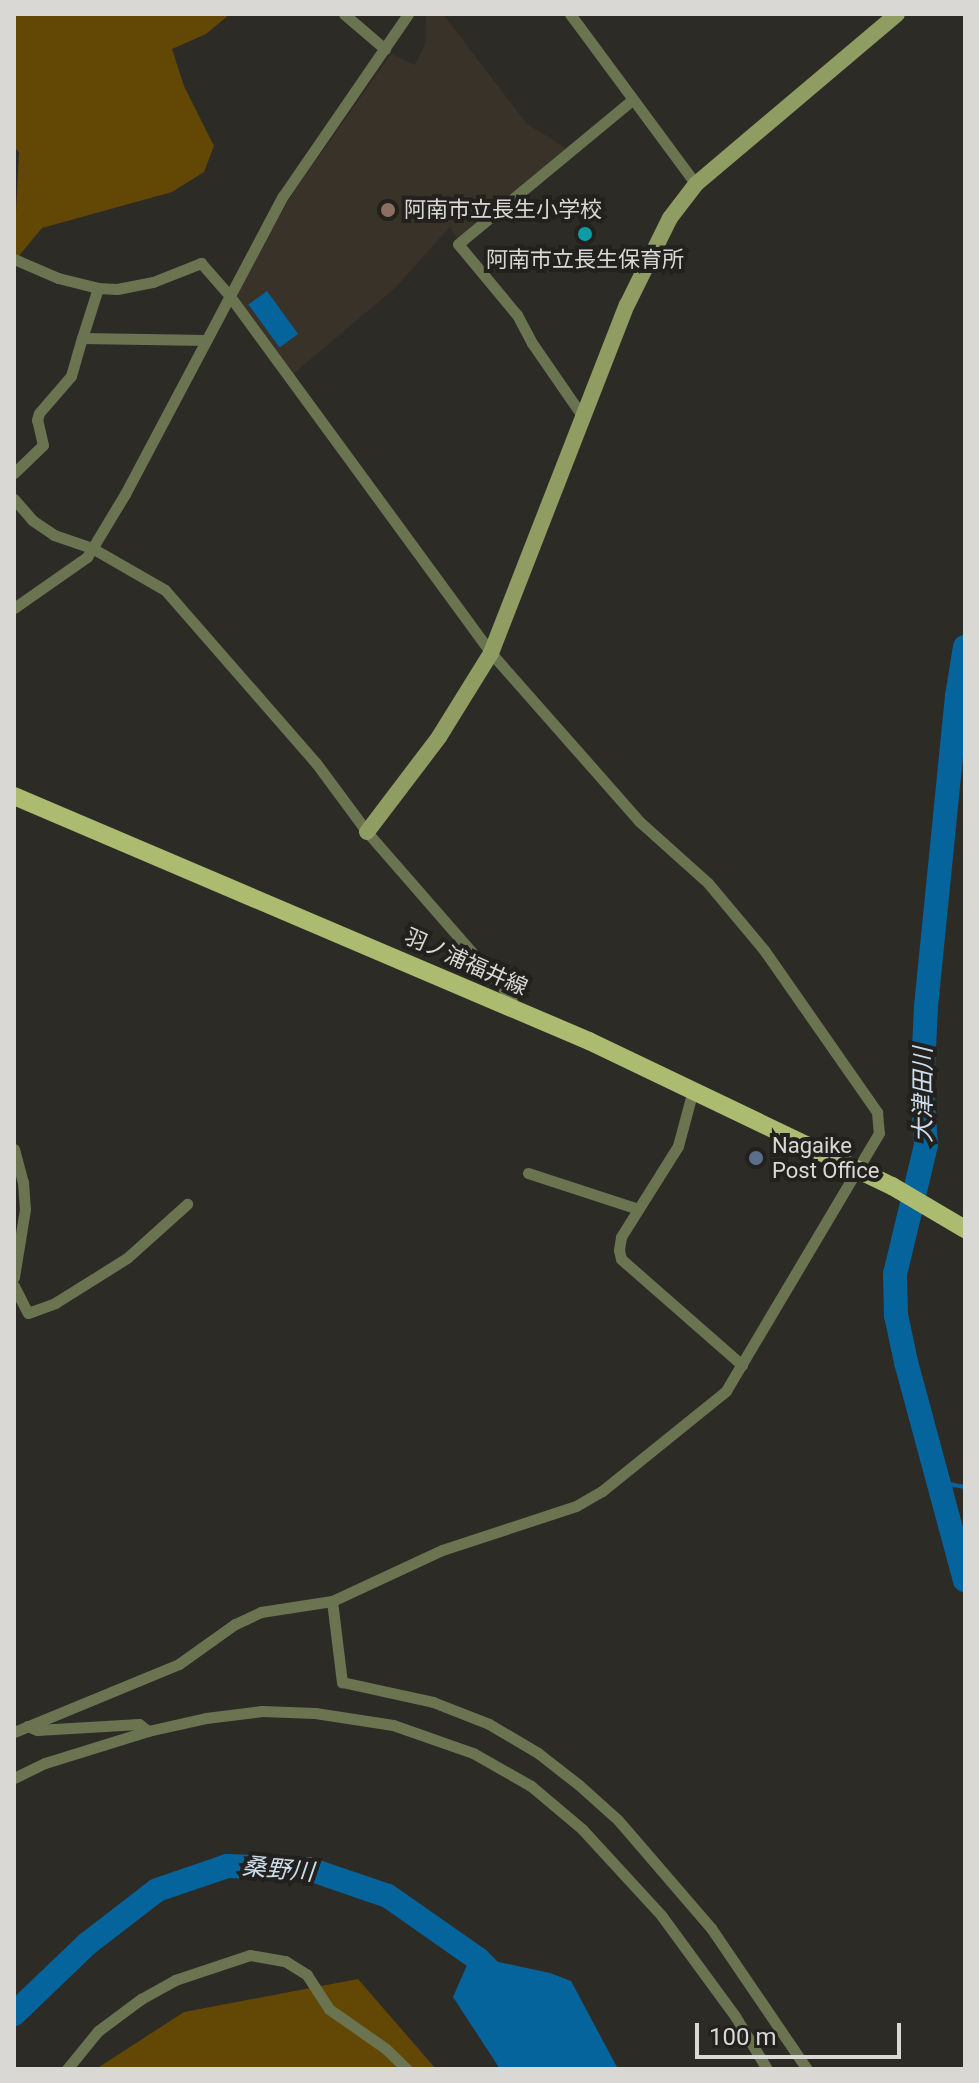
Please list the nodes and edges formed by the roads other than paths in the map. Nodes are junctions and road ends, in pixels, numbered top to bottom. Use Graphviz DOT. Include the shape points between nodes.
graph roads {
  1 [pos="344,14"];
  2 [pos="408,14"];
  3 [pos="570,14"];
  4 [pos="897,14"];
  5 [pos="385,49"];
  6 [pos="631,101"];
  7 [pos="696,184"];
  8 [pos="14,259"];
  9 [pos="98,288"];
  10 [pos="229,295"];
  11 [pos="82,338"];
  12 [pos="206,340"];
  13 [pos="583,417"];
  14 [pos="14,473"];
  15 [pos="14,499"];
  16 [pos="92,548"];
  17 [pos="14,608"];
  18 [pos="491,653"];
  19 [pos="14,796"];
  20 [pos="367,832"];
  21 [pos="516,1010"];
  22 [pos="693,1090"];
  23 [pos="14,1149"];
  24 [pos="528,1173"];
  25 [pos="858,1173"];
  26 [pos="187,1204"];
  27 [pos="638,1209"];
  28 [pos="965,1229"];
  29 [pos="14,1277"];
  30 [pos="14,1286"];
  31 [pos="742,1365"];
  32 [pos="332,1601"];
  33 [pos="27,1726"];
  34 [pos="148,1731"];
  35 [pos="14,1732"];
  36 [pos="14,1778"];
  37 [pos="67,2069"];
  38 [pos="407,2069"];
  39 [pos="767,2069"];
  40 [pos="807,2069"];
  1 -- 5 [label="street"];
  2 -- 5 [label="street"];
  3 -- 6 [label="street"];
  4 -- 7 [label="street"];
  5 -- 10 [label="street" via="283,196"];
  6 -- 7 [label="street"];
  6 -- 13 [label="street" via="458,244 517,315"];
  7 -- 13 [label="street" via="670,218 627,305"];
  8 -- 9 [label="street"];
  9 -- 10 [label="street" via="139,285 201,263"];
  9 -- 11 [label="street"];
  10 -- 12 [label="street"];
  10 -- 18 [label="street"];
  11 -- 12 [label="street"];
  11 -- 14 [label="street" via="71,376 39,413 43,445"];
  12 -- 16 [label="street"];
  13 -- 18 [label="street"];
  15 -- 16 [label="street" via="54,535"];
  16 -- 17 [label="street" via="87,557"];
  16 -- 20 [label="street" via="165,590 316,763"];
  18 -- 20 [label="street" via="439,737"];
  18 -- 25 [label="street" via="640,822 708,883 764,950 877,1112 879,1133"];
  19 -- 21 [label="main road, 羽ノ浦福井線"];
  20 -- 21 [label="street" via="509,995"];
  21 -- 22 [label="main road, 羽ノ浦福井線"];
  22 -- 25 [label="main road, 羽ノ浦福井線"];
  22 -- 27 [label="street" via="678,1146"];
  23 -- 29 [label="street" via="25,1209"];
  24 -- 27 [label="street"];
  25 -- 28 [label="main road, 羽ノ浦福井線" via="892,1186"];
  25 -- 31 [label="street"];
  26 -- 30 [label="street" via="127,1258 55,1303 28,1313"];
  27 -- 31 [label="street" via="621,1237 621,1259"];
  31 -- 32 [label="street" via="717,1399 589,1499 442,1550"];
  32 -- 33 [label="street" via="261,1612 179,1664"];
  32 -- 40 [label="street" via="342,1682 433,1702 489,1724 579,1785 618,1820 711,1928"];
  33 -- 34 [label="street" via="37,1730 139,1724"];
  33 -- 35 [label="street"];
  34 -- 36 [label="street"];
  34 -- 39 [label="street" via="262,1711 315,1713 393,1725 473,1753 531,1786 582,1829 661,1915"];
  37 -- 38 [label="street" via="98,2031 141,1999 175,1980 250,1955 285,1961 307,1975 329,2009"];
}
